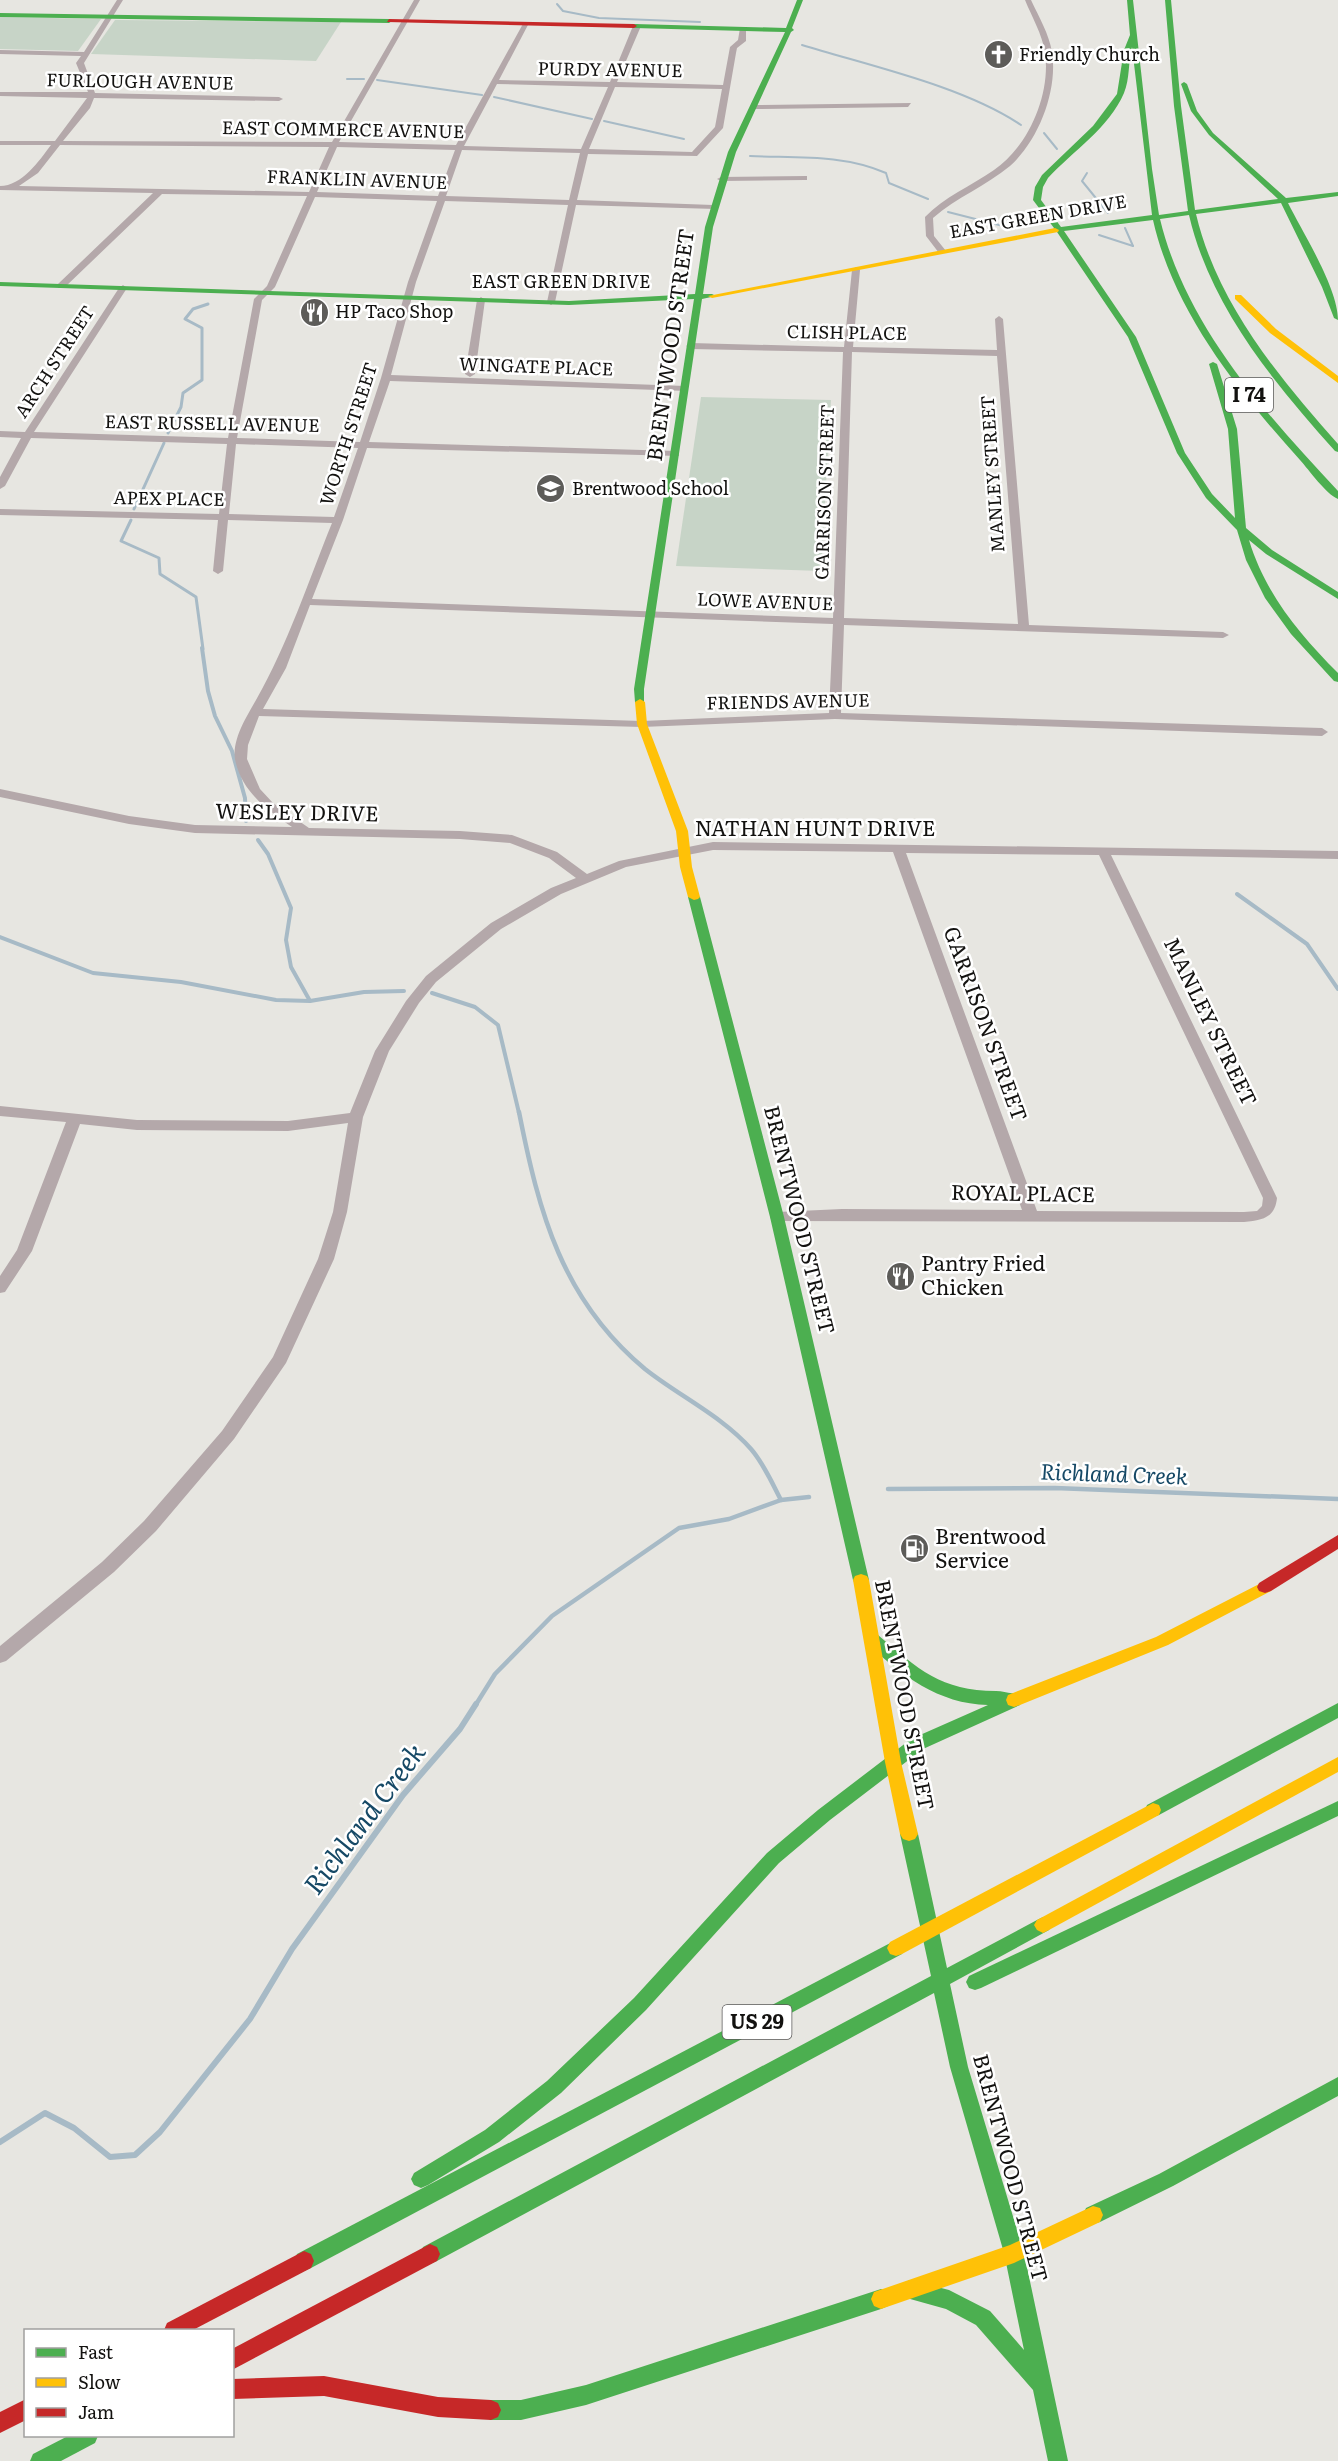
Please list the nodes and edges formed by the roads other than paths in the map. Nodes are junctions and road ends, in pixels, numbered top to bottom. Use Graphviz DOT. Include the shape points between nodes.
graph roads {
  1 [pos="120,0"];
  2 [pos="417,0"];
  3 [pos="800,0"];
  4 [pos="1028,0"];
  5 [pos="1130,0"];
  6 [pos="1168,0"];
  7 [pos="0,15"];
  8 [pos="109,18"];
  9 [pos="407,21"];
  10 [pos="526,23"];
  11 [pos="637,26"];
  12 [pos="742,28"];
  13 [pos="791,30"];
  14 [pos="1133,36"];
  15 [pos="0,52"];
  16 [pos="1171,53"];
  17 [pos="84,54"];
  18 [pos="495,82"];
  19 [pos="613,85"];
  20 [pos="725,87"];
  21 [pos="0,94"];
  22 [pos="92,96"];
  23 [pos="279,99"];
  24 [pos="908,105"];
  25 [pos="755,107"];
  26 [pos="0,143"];
  27 [pos="58,143"];
  28 [pos="334,145"];
  29 [pos="459,148"];
  30 [pos="584,152"];
  31 [pos="804,178"];
  32 [pos="721,179"];
  33 [pos="0,188"];
  34 [pos="12,188"];
  35 [pos="160,192"];
  36 [pos="311,194"];
  37 [pos="1338,194"];
  38 [pos="0,197"];
  39 [pos="441,198"];
  40 [pos="1283,200"];
  41 [pos="573,203"];
  42 [pos="713,207"];
  43 [pos="1059,229"];
  44 [pos="1201,244"];
  45 [pos="942,251"];
  46 [pos="856,270"];
  47 [pos="1177,281"];
  48 [pos="0,284"];
  49 [pos="61,286"];
  50 [pos="123,288"];
  51 [pos="265,293"];
  52 [pos="408,297"];
  53 [pos="698,298"];
  54 [pos="481,300"];
  55 [pos="551,302"];
  56 [pos="1338,318"];
  57 [pos="999,319"];
  58 [pos="691,346"];
  59 [pos="848,349"];
  60 [pos="1002,353"];
  61 [pos="470,374"];
  62 [pos="386,378"];
  63 [pos="1338,380"];
  64 [pos="685,389"];
  65 [pos="0,434"];
  66 [pos="27,436"];
  67 [pos="234,440"];
  68 [pos="364,444"];
  69 [pos="1338,448"];
  70 [pos="676,454"];
  71 [pos="0,486"];
  72 [pos="1338,496"];
  73 [pos="0,512"];
  74 [pos="222,517"];
  75 [pos="338,520"];
  76 [pos="218,571"];
  77 [pos="1338,596"];
  78 [pos="306,602"];
  79 [pos="651,615"];
  80 [pos="839,621"];
  81 [pos="1024,627"];
  82 [pos="1223,635"];
  83 [pos="1338,679"];
  84 [pos="256,712"];
  85 [pos="834,716"];
  86 [pos="642,724"];
  87 [pos="1322,732"];
  88 [pos="0,793"];
  89 [pos="308,834"];
  90 [pos="898,849"];
  91 [pos="684,850"];
  92 [pos="1103,851"];
  93 [pos="1338,855"];
  94 [pos="585,879"];
  95 [pos="0,1111"];
  96 [pos="356,1117"];
  97 [pos="74,1121"];
  98 [pos="1266,1211"];
  99 [pos="1031,1215"];
  100 [pos="777,1217"];
  101 [pos="0,1288"];
  102 [pos="1338,1541"];
  103 [pos="872,1639"];
  104 [pos="0,1656"];
  105 [pos="1018,1697"];
  106 [pos="1338,1710"];
  107 [pos="894,1762"];
  108 [pos="1338,1764"];
  109 [pos="1338,1808"];
  110 [pos="895,2006"];
  111 [pos="1338,2086"];
  112 [pos="407,2187"];
  113 [pos="379,2205"];
  114 [pos="1014,2253"];
  115 [pos="317,2256"];
  116 [pos="910,2290"];
  117 [pos="178,2329"];
  118 [pos="234,2359"];
  119 [pos="1041,2384"];
  120 [pos="234,2389"];
  121 [pos="24,2410"];
  122 [pos="0,2422"];
  123 [pos="86,2437"];
  124 [pos="40,2461"];
  125 [pos="1058,2461"];
  1 -- 8 [label="street"];
  2 -- 9 [label="street"];
  3 -- 13 [label="main road, BRENTWOOD STREET"];
  4 -- 45 [label="street" via="1049,61 1042,101 1022,149 1008,164 929,217 929,234"];
  5 -- 14 [label="main road, I 74"];
  6 -- 16 [label="main road, I 74"];
  7 -- 8 [label="main road"];
  8 -- 9 [label="main road"];
  8 -- 17 [label="street"];
  9 -- 10 [label="main road"];
  9 -- 28 [label="street"];
  10 -- 11 [label="main road"];
  10 -- 18 [label="street, WORTH STREET"];
  11 -- 12 [label="main road"];
  11 -- 19 [label="street"];
  12 -- 13 [label="main road"];
  12 -- 20 [label="street" via="742,41 735,46"];
  13 -- 25 [label="main road, BRENTWOOD STREET"];
  14 -- 43 [label="main road" via="1125,46 1125,78 1111,111 1045,178 1036,193 1038,206"];
  14 -- 47 [label="main road, I 74" via="1153,203"];
  15 -- 17 [label="street"];
  16 -- 40 [label="main road" via="1181,62 1186,90 1201,122"];
  16 -- 44 [label="main road, I 74" via="1188,186"];
  17 -- 22 [label="street" via="81,71 91,83"];
  18 -- 19 [label="street, PURDY AVENUE"];
  18 -- 29 [label="street, WORTH STREET"];
  19 -- 20 [label="street, PURDY AVENUE"];
  19 -- 30 [label="street"];
  20 -- 30 [label="street, EAST COMMERCE AVENUE" via="719,128 700,151 685,156"];
  21 -- 22 [label="street, FURLOUGH AVENUE"];
  22 -- 23 [label="street, FURLOUGH AVENUE"];
  22 -- 27 [label="street"];
  24 -- 25 [label="street"];
  25 -- 32 [label="main road, BRENTWOOD STREET" via="736,139"];
  26 -- 27 [label="street, EAST COMMERCE AVENUE"];
  27 -- 28 [label="street, EAST COMMERCE AVENUE"];
  27 -- 34 [label="street" via="35,171"];
  28 -- 29 [label="street, EAST COMMERCE AVENUE"];
  28 -- 36 [label="street"];
  29 -- 30 [label="street, EAST COMMERCE AVENUE"];
  29 -- 39 [label="street, WORTH STREET"];
  30 -- 41 [label="street"];
  31 -- 32 [label="street"];
  32 -- 42 [label="main road, BRENTWOOD STREET"];
  33 -- 34 [label="street, FRANKLIN AVENUE"];
  34 -- 35 [label="street, FRANKLIN AVENUE"];
  34 -- 38 [label="street"];
  35 -- 36 [label="street, FRANKLIN AVENUE"];
  35 -- 49 [label="street"];
  36 -- 39 [label="street, FRANKLIN AVENUE"];
  36 -- 51 [label="street"];
  37 -- 40 [label="main road, EAST GREEN DRIVE"];
  39 -- 41 [label="street, FRANKLIN AVENUE"];
  39 -- 52 [label="street, WORTH STREET"];
  40 -- 43 [label="main road, EAST GREEN DRIVE"];
  40 -- 56 [label="main road"];
  41 -- 42 [label="street, FRANKLIN AVENUE"];
  41 -- 55 [label="street"];
  42 -- 53 [label="main road, BRENTWOOD STREET"];
  43 -- 45 [label="main road, EAST GREEN DRIVE"];
  43 -- 77 [label="main road" via="1144,357 1161,410 1181,454 1208,495 1271,554"];
  44 -- 63 [label="main road" via="1247,308"];
  44 -- 69 [label="main road, I 74" via="1222,291 1256,347"];
  45 -- 46 [label="main road, EAST GREEN DRIVE"];
  46 -- 53 [label="main road, EAST GREEN DRIVE"];
  46 -- 59 [label="street, GARRISON STREET"];
  47 -- 72 [label="main road, I 74" via="1207,335 1250,397"];
  47 -- 83 [label="main road" via="1176,292 1227,398 1235,435 1240,518 1255,569 1282,617"];
  48 -- 49 [label="main road, EAST GREEN DRIVE"];
  49 -- 50 [label="main road, EAST GREEN DRIVE"];
  50 -- 51 [label="main road, EAST GREEN DRIVE"];
  50 -- 66 [label="street, ARCH STREET"];
  51 -- 52 [label="main road, EAST GREEN DRIVE"];
  51 -- 67 [label="street" via="258,299"];
  52 -- 54 [label="main road, EAST GREEN DRIVE"];
  52 -- 62 [label="street, WORTH STREET"];
  53 -- 55 [label="main road, EAST GREEN DRIVE"];
  53 -- 58 [label="main road, BRENTWOOD STREET"];
  54 -- 55 [label="main road, EAST GREEN DRIVE"];
  54 -- 61 [label="street"];
  57 -- 60 [label="street, MANLEY STREET"];
  58 -- 59 [label="street, CLISH PLACE"];
  58 -- 64 [label="main road, BRENTWOOD STREET"];
  59 -- 60 [label="street, CLISH PLACE"];
  59 -- 80 [label="street, GARRISON STREET"];
  60 -- 81 [label="street, MANLEY STREET"];
  62 -- 64 [label="street, WINGATE PLACE"];
  62 -- 68 [label="street, WORTH STREET"];
  64 -- 70 [label="main road, BRENTWOOD STREET"];
  65 -- 66 [label="street, EAST RUSSELL AVENUE"];
  66 -- 67 [label="street, EAST RUSSELL AVENUE"];
  66 -- 71 [label="street, ARCH STREET"];
  67 -- 68 [label="street, EAST RUSSELL AVENUE"];
  67 -- 74 [label="street"];
  68 -- 70 [label="street, EAST RUSSELL AVENUE"];
  68 -- 75 [label="street, WORTH STREET"];
  70 -- 79 [label="main road, BRENTWOOD STREET"];
  73 -- 74 [label="street, APEX PLACE"];
  74 -- 75 [label="street, APEX PLACE"];
  74 -- 76 [label="street"];
  75 -- 78 [label="street, WORTH STREET"];
  78 -- 79 [label="street, LOWE AVENUE"];
  78 -- 84 [label="street, WORTH STREET" via="280,668"];
  79 -- 80 [label="street, LOWE AVENUE"];
  79 -- 86 [label="main road, BRENTWOOD STREET" via="639,689"];
  80 -- 81 [label="street, LOWE AVENUE"];
  80 -- 85 [label="street, GARRISON STREET"];
  81 -- 82 [label="street, LOWE AVENUE"];
  84 -- 86 [label="street, FRIENDS AVENUE"];
  84 -- 89 [label="street, WORTH STREET" via="242,745 245,772 254,790 269,806"];
  85 -- 86 [label="street, FRIENDS AVENUE"];
  85 -- 87 [label="street, FRIENDS AVENUE"];
  86 -- 91 [label="main road, BRENTWOOD STREET" via="681,831"];
  88 -- 89 [label="street, WESLEY DRIVE" via="162,826"];
  89 -- 94 [label="street, WESLEY DRIVE" via="512,839 553,855"];
  90 -- 91 [label="street, NATHAN HUNT DRIVE" via="713,846"];
  90 -- 92 [label="street, NATHAN HUNT DRIVE"];
  90 -- 99 [label="street, GARRISON STREET"];
  91 -- 94 [label="street, NATHAN HUNT DRIVE" via="623,864"];
  91 -- 100 [label="main road, BRENTWOOD STREET"];
  92 -- 93 [label="street, NATHAN HUNT DRIVE"];
  92 -- 98 [label="street, MANLEY STREET" via="1270,1198"];
  94 -- 96 [label="street, NATHAN HUNT DRIVE" via="496,926 431,979 390,1035"];
  95 -- 97 [label="street"];
  96 -- 97 [label="street" via="245,1127"];
  96 -- 104 [label="street, NATHAN HUNT DRIVE" via="340,1212 326,1259 280,1359 228,1435 150,1526 108,1567"];
  97 -- 101 [label="street" via="24,1251"];
  98 -- 99 [label="street, ROYAL PLACE" via="1244,1217"];
  99 -- 100 [label="street, ROYAL PLACE"];
  100 -- 103 [label="main road, BRENTWOOD STREET"];
  102 -- 105 [label="main road" via="1275,1583 1207,1620 1135,1653"];
  103 -- 105 [label="main road" via="942,1693 985,1700"];
  103 -- 107 [label="main road, BRENTWOOD STREET"];
  105 -- 107 [label="main road" via="930,1737"];
  106 -- 115 [label="main road, US 29"];
  107 -- 112 [label="main road" via="773,1858 580,2066 535,2106"];
  107 -- 114 [label="main road, BRENTWOOD STREET" via="959,2067"];
  108 -- 110 [label="main road, US 29"];
  109 -- 110 [label="main road" via="961,1989"];
  110 -- 118 [label="main road, US 29"];
  111 -- 114 [label="main road" via="1166,2180"];
  113 -- 115 [label="main road"];
  114 -- 116 [label="main road"];
  114 -- 119 [label="main road, BRENTWOOD STREET"];
  115 -- 117 [label="main road, US 29"];
  116 -- 119 [label="main road" via="949,2300 983,2318"];
  116 -- 120 [label="main road" via="586,2396 521,2410 438,2407 324,2386"];
  119 -- 125 [label="main road, BRENTWOOD STREET"];
  121 -- 122 [label="main road"];
  123 -- 124 [label="main road"];
}
